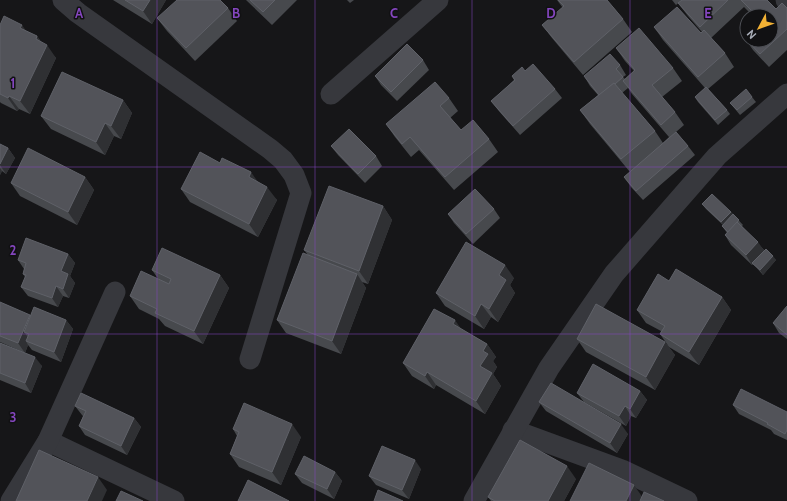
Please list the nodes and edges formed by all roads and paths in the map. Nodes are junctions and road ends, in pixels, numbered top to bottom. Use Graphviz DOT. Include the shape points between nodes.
graph roads {
  1 [pos="63,0"];
  2 [pos="438,0"];
  3 [pos="331,94"];
  4 [pos="787,94"];
  5 [pos="115,292"];
  6 [pos="250,359"];
  7 [pos="513,430"];
  8 [pos="48,441"];
  9 [pos="11,501"];
  10 [pos="174,501"];
  11 [pos="474,501"];
  12 [pos="687,501"];
  1 -- 6 [label="street" via="270,149 283,160 294,175 301,193"];
  2 -- 3 [label="street"];
  4 -- 7 [label="street" via="717,156 614,274 549,368"];
  5 -- 8 [label="street"];
  7 -- 11 [label="street"];
  7 -- 12 [label="street" via="622,470"];
  8 -- 9 [label="street"];
  8 -- 10 [label="street"];
}
